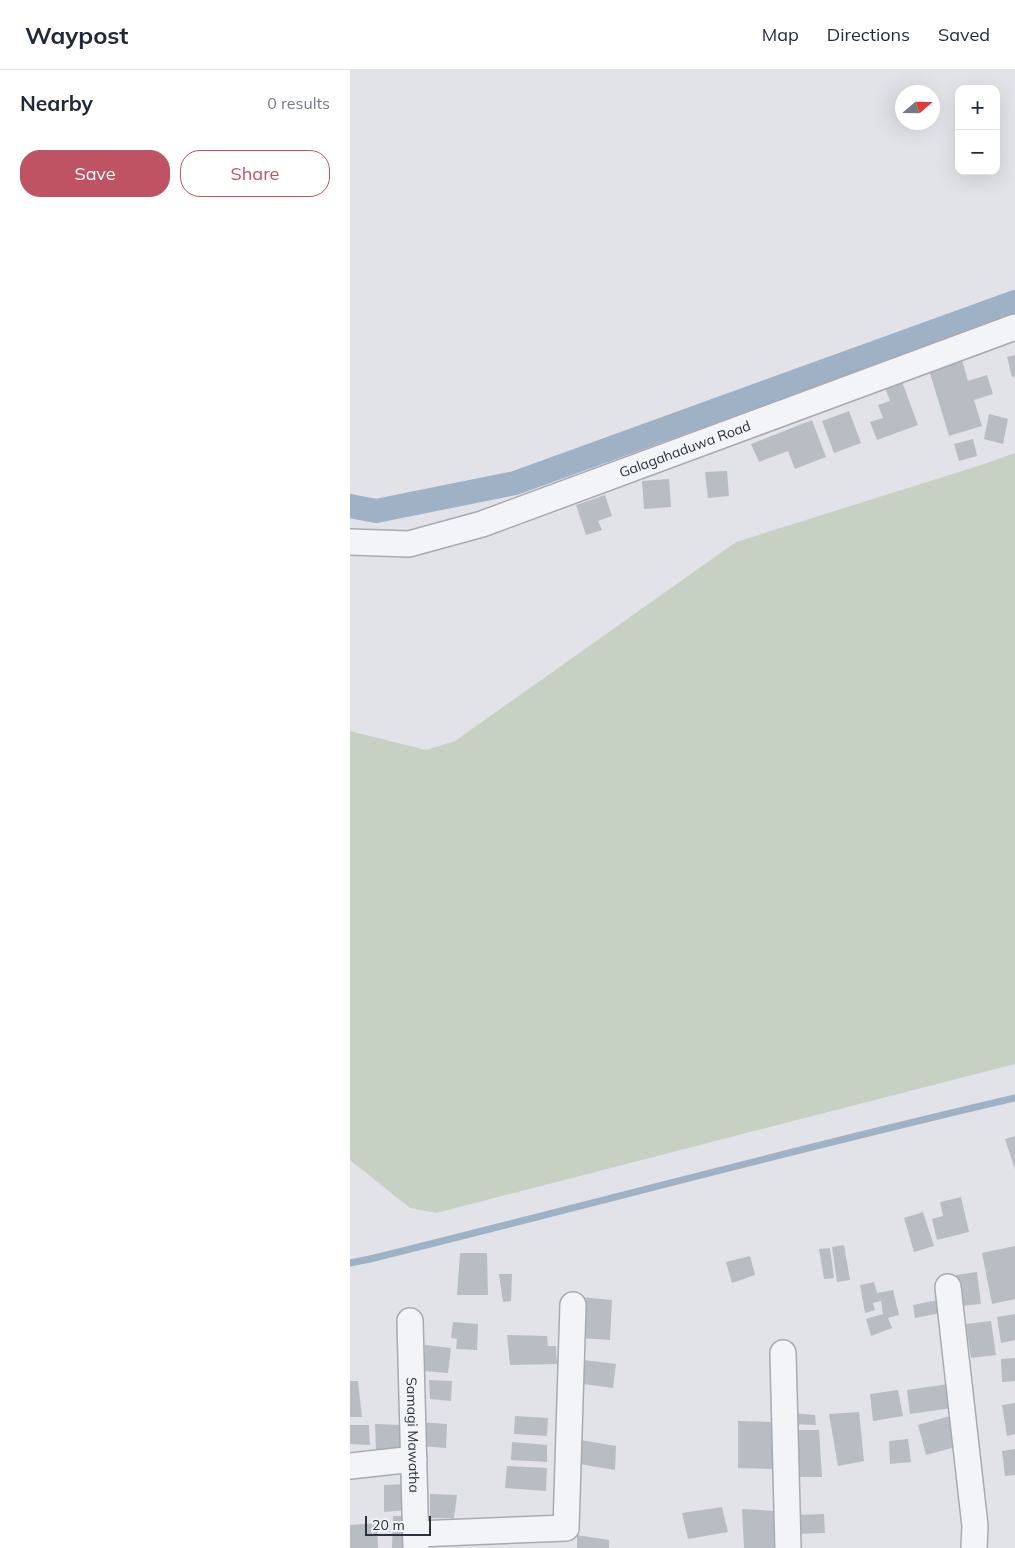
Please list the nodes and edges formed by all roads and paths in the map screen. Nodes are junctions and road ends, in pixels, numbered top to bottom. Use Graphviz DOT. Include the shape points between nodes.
graph roads {
  1 [pos="1015,327"];
  2 [pos="350,542"];
  3 [pos="948,1287"];
  4 [pos="573,1305"];
  5 [pos="410,1321"];
  6 [pos="783,1353"];
  7 [pos="414,1459"];
  8 [pos="350,1466"];
  9 [pos="566,1538"];
  10 [pos="416,1541"];
  11 [pos="788,1548"];
  12 [pos="974,1548"];
  1 -- 2 [label="street, Galagahaduwa Road" via="482,524 409,544"];
  3 -- 12 [label="street" via="975,1526"];
  4 -- 9 [label="street"];
  5 -- 7 [label="street, Samagi Mawatha"];
  6 -- 11 [label="street"];
  7 -- 8 [label="street"];
  7 -- 10 [label="street, Samagi Mawatha"];
  9 -- 10 [label="street"];
}
